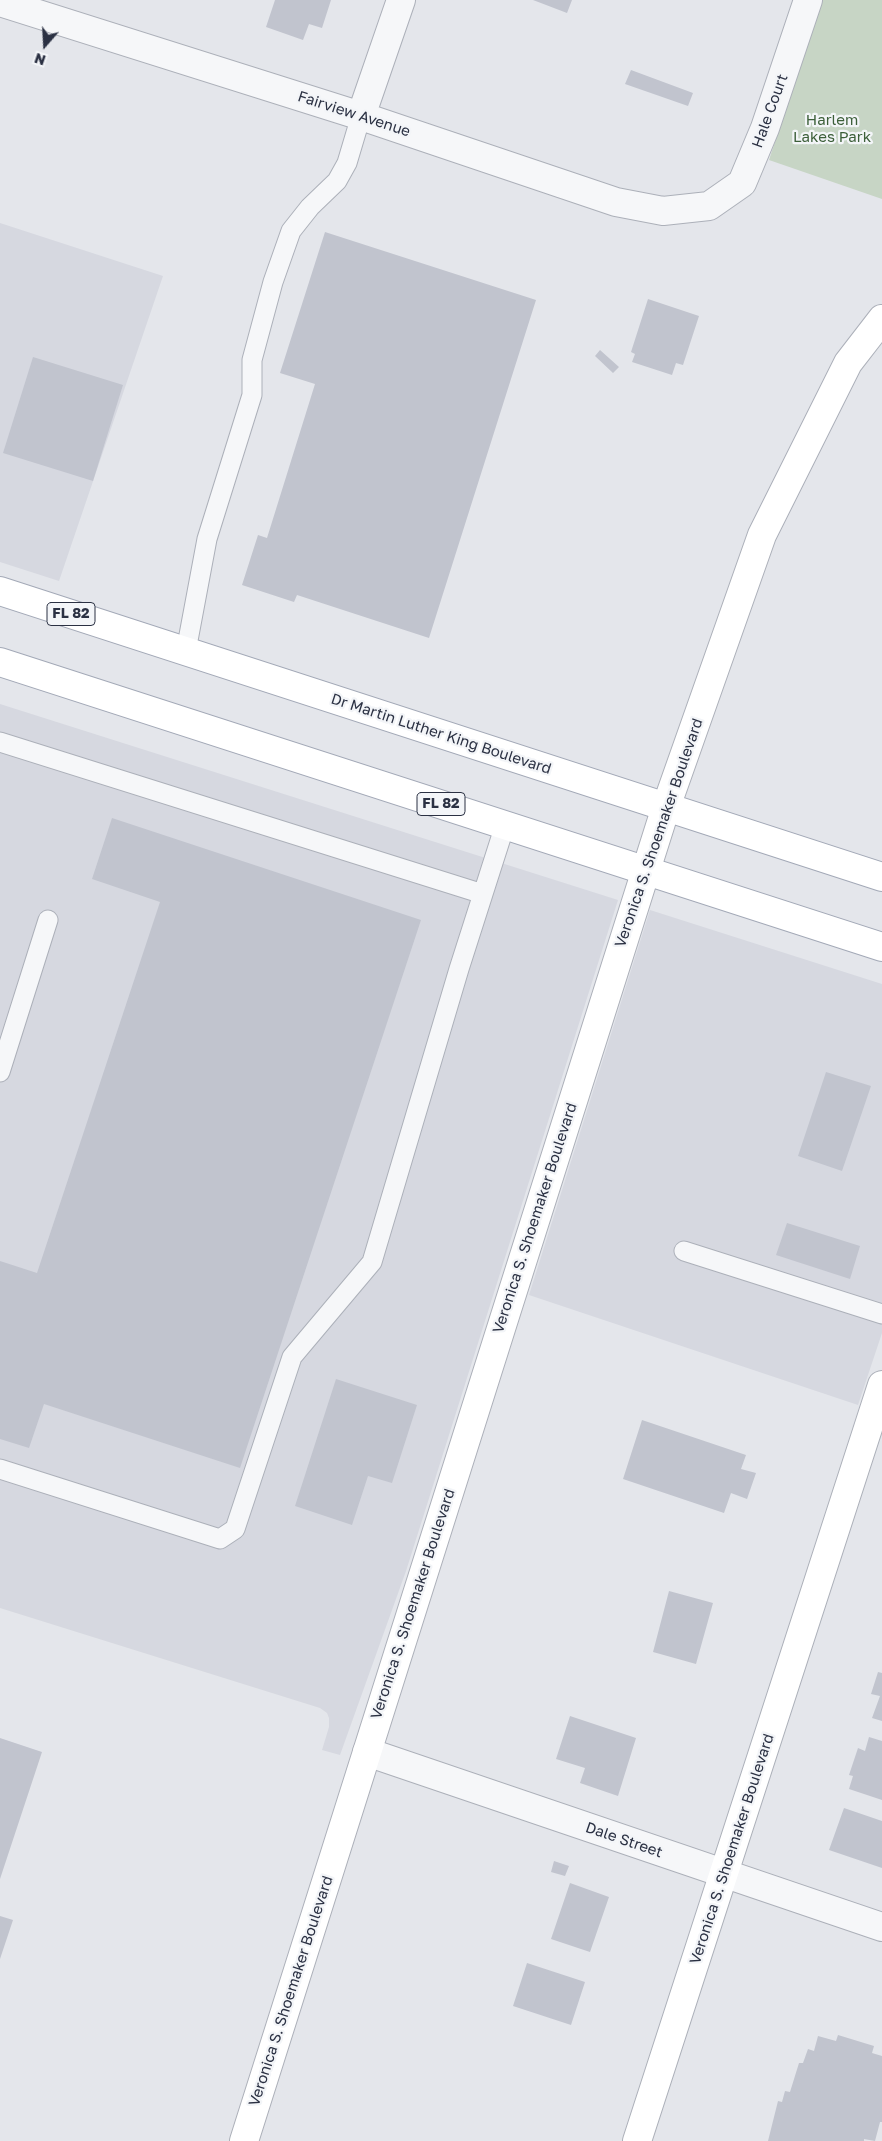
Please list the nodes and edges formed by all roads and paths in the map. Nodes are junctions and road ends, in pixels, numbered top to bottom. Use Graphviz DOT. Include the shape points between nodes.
graph roads {
  1 [pos="401,0"];
  2 [pos="808,0"];
  3 [pos="0,2"];
  4 [pos="361,116"];
  5 [pos="709,206"];
  6 [pos="882,319"];
  7 [pos="4,595"];
  8 [pos="186,651"];
  9 [pos="0,662"];
  10 [pos="0,742"];
  11 [pos="666,807"];
  12 [pos="505,825"];
  13 [pos="645,870"];
  14 [pos="882,876"];
  15 [pos="483,894"];
  16 [pos="48,920"];
  17 [pos="882,947"];
  18 [pos="0,1072"];
  19 [pos="684,1251"];
  20 [pos="882,1314"];
  21 [pos="882,1385"];
  22 [pos="876,1424"];
  23 [pos="0,1469"];
  24 [pos="367,1752"];
  25 [pos="724,1874"];
  26 [pos="882,1927"];
  27 [pos="244,2141"];
  28 [pos="637,2141"];
  1 -- 4 [label="street"];
  2 -- 5 [label="street, Hale Court" via="765,128 742,183"];
  3 -- 4 [label="street, Fairview Avenue"];
  4 -- 5 [label="street, Fairview Avenue" via="616,202 662,211"];
  4 -- 8 [label="lane" via="348,163 337,182 290,231 273,282 252,360 252,395 207,539"];
  6 -- 11 [label="street, Veronica S. Shoemaker Boulevard" via="848,363 762,535"];
  7 -- 8 [label="street, Dr Martin Luther King Boulevard / FL 82"];
  8 -- 11 [label="street, Dr Martin Luther King Boulevard / FL 82"];
  9 -- 12 [label="street, FL 82"];
  10 -- 15 [label="lane"];
  11 -- 13 [label="street, Veronica S. Shoemaker Boulevard"];
  11 -- 14 [label="street, Dr Martin Luther King Boulevard / FL 82"];
  12 -- 13 [label="street, FL 82"];
  12 -- 15 [label="lane"];
  13 -- 17 [label="street, FL 82"];
  13 -- 24 [label="street, Veronica S. Shoemaker Boulevard"];
  15 -- 23 [label="lane" via="372,1262 292,1357 235,1529 220,1540"];
  16 -- 18 [label="lane"];
  19 -- 20 [label="lane"];
  21 -- 22 [label="street, Veronica S. Shoemaker Boulevard"];
  22 -- 25 [label="street, Veronica S. Shoemaker Boulevard"];
  24 -- 25 [label="street, Dale Street"];
  24 -- 27 [label="street, Veronica S. Shoemaker Boulevard"];
  25 -- 26 [label="street, Dale Street"];
  25 -- 28 [label="street, Veronica S. Shoemaker Boulevard"];
}
